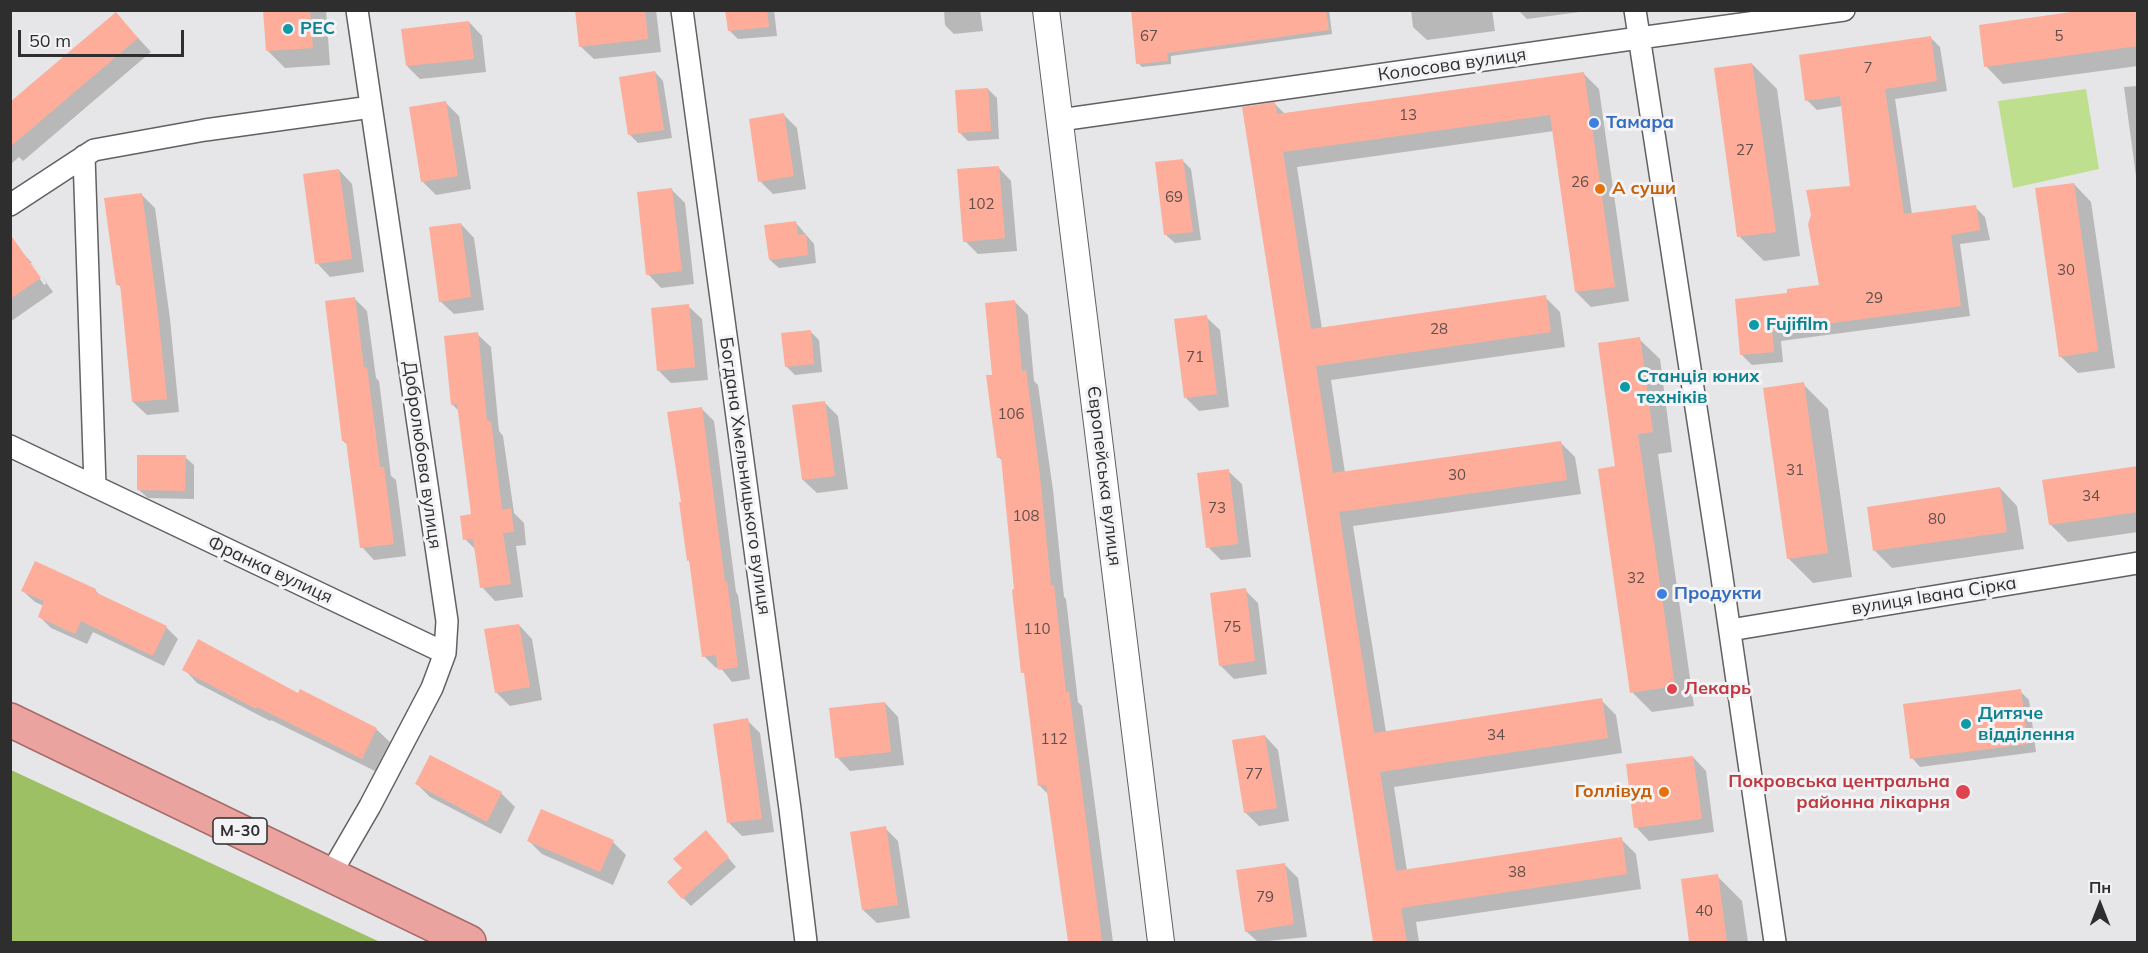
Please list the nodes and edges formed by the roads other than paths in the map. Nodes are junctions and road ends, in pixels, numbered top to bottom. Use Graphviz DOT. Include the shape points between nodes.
graph roads {
  1 [pos="357,10"];
  2 [pos="682,10"];
  3 [pos="1046,10"];
  4 [pos="1635,10"];
  5 [pos="1844,10"];
  6 [pos="1639,38"];
  7 [pos="371,107"];
  8 [pos="1060,120"];
  9 [pos="84,156"];
  10 [pos="10,205"];
  11 [pos="10,446"];
  12 [pos="95,486"];
  13 [pos="2138,563"];
  14 [pos="1730,630"];
  15 [pos="445,653"];
  16 [pos="10,720"];
  17 [pos="330,875"];
  18 [pos="470,942"];
  19 [pos="806,942"];
  20 [pos="1161,942"];
  21 [pos="1775,942"];
  1 -- 7 [label="street, Добролюбова вулиця"];
  2 -- 19 [label="street, Богдана Хмельницького вулиця"];
  3 -- 8 [label="street, Європейська вулиця"];
  4 -- 6 [label="street"];
  5 -- 6 [label="street, Колосова вулиця"];
  6 -- 8 [label="street, Колосова вулиця"];
  6 -- 14 [label="street"];
  7 -- 9 [label="street" via="205,130 94,150"];
  7 -- 15 [label="street, Добролюбова вулиця" via="447,621"];
  8 -- 20 [label="street, Європейська вулиця"];
  9 -- 10 [label="street"];
  9 -- 12 [label="street"];
  11 -- 12 [label="street, Франка вулиця"];
  12 -- 15 [label="street, Франка вулиця"];
  13 -- 14 [label="street, вулиця Івана Сірка"];
  14 -- 21 [label="street"];
  15 -- 17 [label="street, Добролюбова вулиця" via="432,688"];
  16 -- 17 [label="highway, М-30"];
  17 -- 18 [label="highway, М-30"];
}
